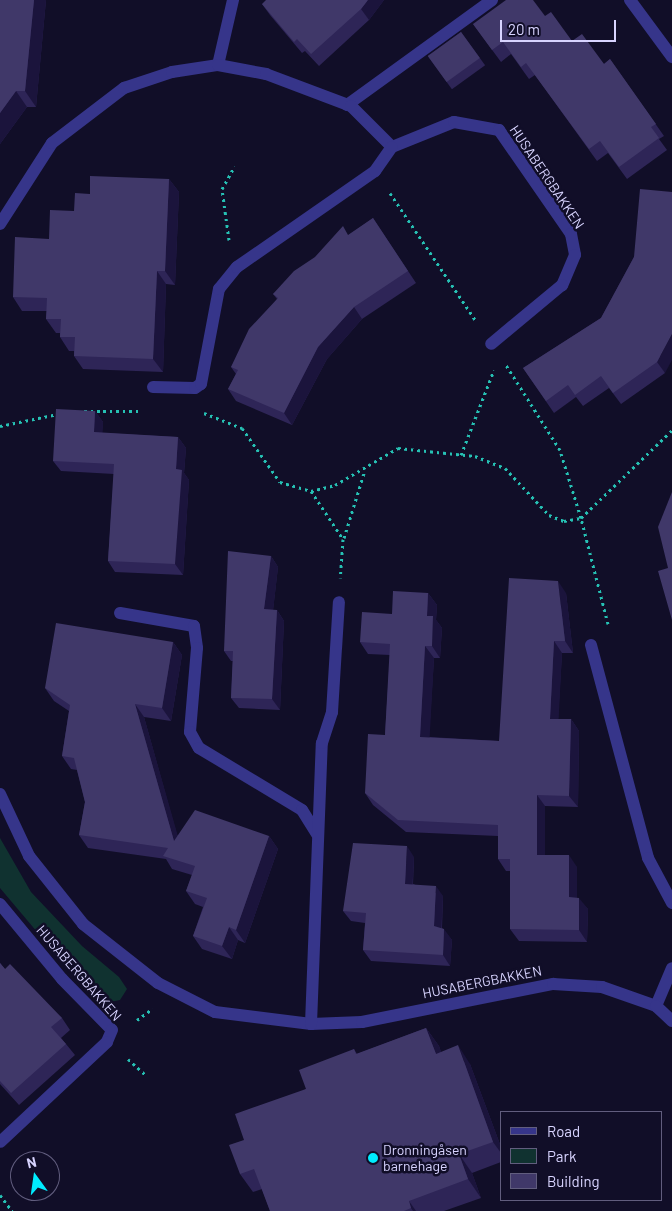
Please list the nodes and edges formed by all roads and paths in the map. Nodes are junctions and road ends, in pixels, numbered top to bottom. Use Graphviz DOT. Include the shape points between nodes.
graph roads {
  1 [pos="232,0"];
  2 [pos="492,0"];
  3 [pos="630,0"];
  4 [pos="672,57"];
  5 [pos="218,65"];
  6 [pos="347,105"];
  7 [pos="392,147"];
  8 [pos="235,166"];
  9 [pos="0,224"];
  10 [pos="238,267"];
  11 [pos="491,344"];
  12 [pos="496,365"];
  13 [pos="153,387"];
  14 [pos="147,411"];
  15 [pos="65,412"];
  16 [pos="74,412"];
  17 [pos="195,412"];
  18 [pos="0,426"];
  19 [pos="672,430"];
  20 [pos="462,455"];
  21 [pos="364,472"];
  22 [pos="311,491"];
  23 [pos="581,518"];
  24 [pos="343,539"];
  25 [pos="339,602"];
  26 [pos="120,613"];
  27 [pos="609,627"];
  28 [pos="591,645"];
  29 [pos="0,794"];
  30 [pos="318,837"];
  31 [pos="672,903"];
  32 [pos="0,904"];
  33 [pos="672,968"];
  34 [pos="656,1006"];
  35 [pos="672,1021"];
  36 [pos="311,1024"];
  37 [pos="133,1063"];
  38 [pos="146,1075"];
  39 [pos="0,1142"];
  40 [pos="0,1195"];
  41 [pos="12,1211"];
  1 -- 5 [label="street"];
  2 -- 6 [label="street"];
  3 -- 4 [label="street"];
  5 -- 6 [label="street" via="266,74"];
  5 -- 9 [label="street" via="172,72 124,88 79,118 52,143"];
  6 -- 7 [label="street"];
  7 -- 10 [label="street" via="375,171"];
  7 -- 11 [label="street, HUSABERGBAKKEN" via="454,122 499,130 571,234 575,255 562,285"];
  8 -- 10 [label="path" via="222,189 225,227"];
  10 -- 13 [label="street" via="219,289 201,384 194,388"];
  12 -- 20 [label="path"];
  14 -- 16 [label="path"];
  15 -- 18 [label="path"];
  17 -- 22 [label="path" via="242,428 280,482"];
  19 -- 23 [label="path"];
  20 -- 21 [label="path" via="398,448"];
  20 -- 23 [label="path" via="505,468 550,515 564,521"];
  21 -- 22 [label="path"];
  21 -- 24 [label="path"];
  22 -- 24 [label="path"];
  23 -- 27 [label="path"];
  24 -- 25 [label="path"];
  25 -- 30 [label="street" via="332,712 322,743"];
  26 -- 30 [label="street" via="194,626 197,648 190,732 198,748 302,810"];
  28 -- 31 [label="street" via="648,858"];
  29 -- 36 [label="street, HUSABERGBAKKEN" via="29,856 83,924 158,983 215,1012"];
  30 -- 36 [label="street"];
  32 -- 39 [label="street, HUSABERGBAKKEN" via="112,1035"];
  33 -- 34 [label="street"];
  34 -- 35 [label="street, HUSABERGBAKKEN"];
  34 -- 36 [label="street, HUSABERGBAKKEN" via="602,988 553,984 362,1022"];
  37 -- 38 [label="path"];
  40 -- 41 [label="path"];
}
